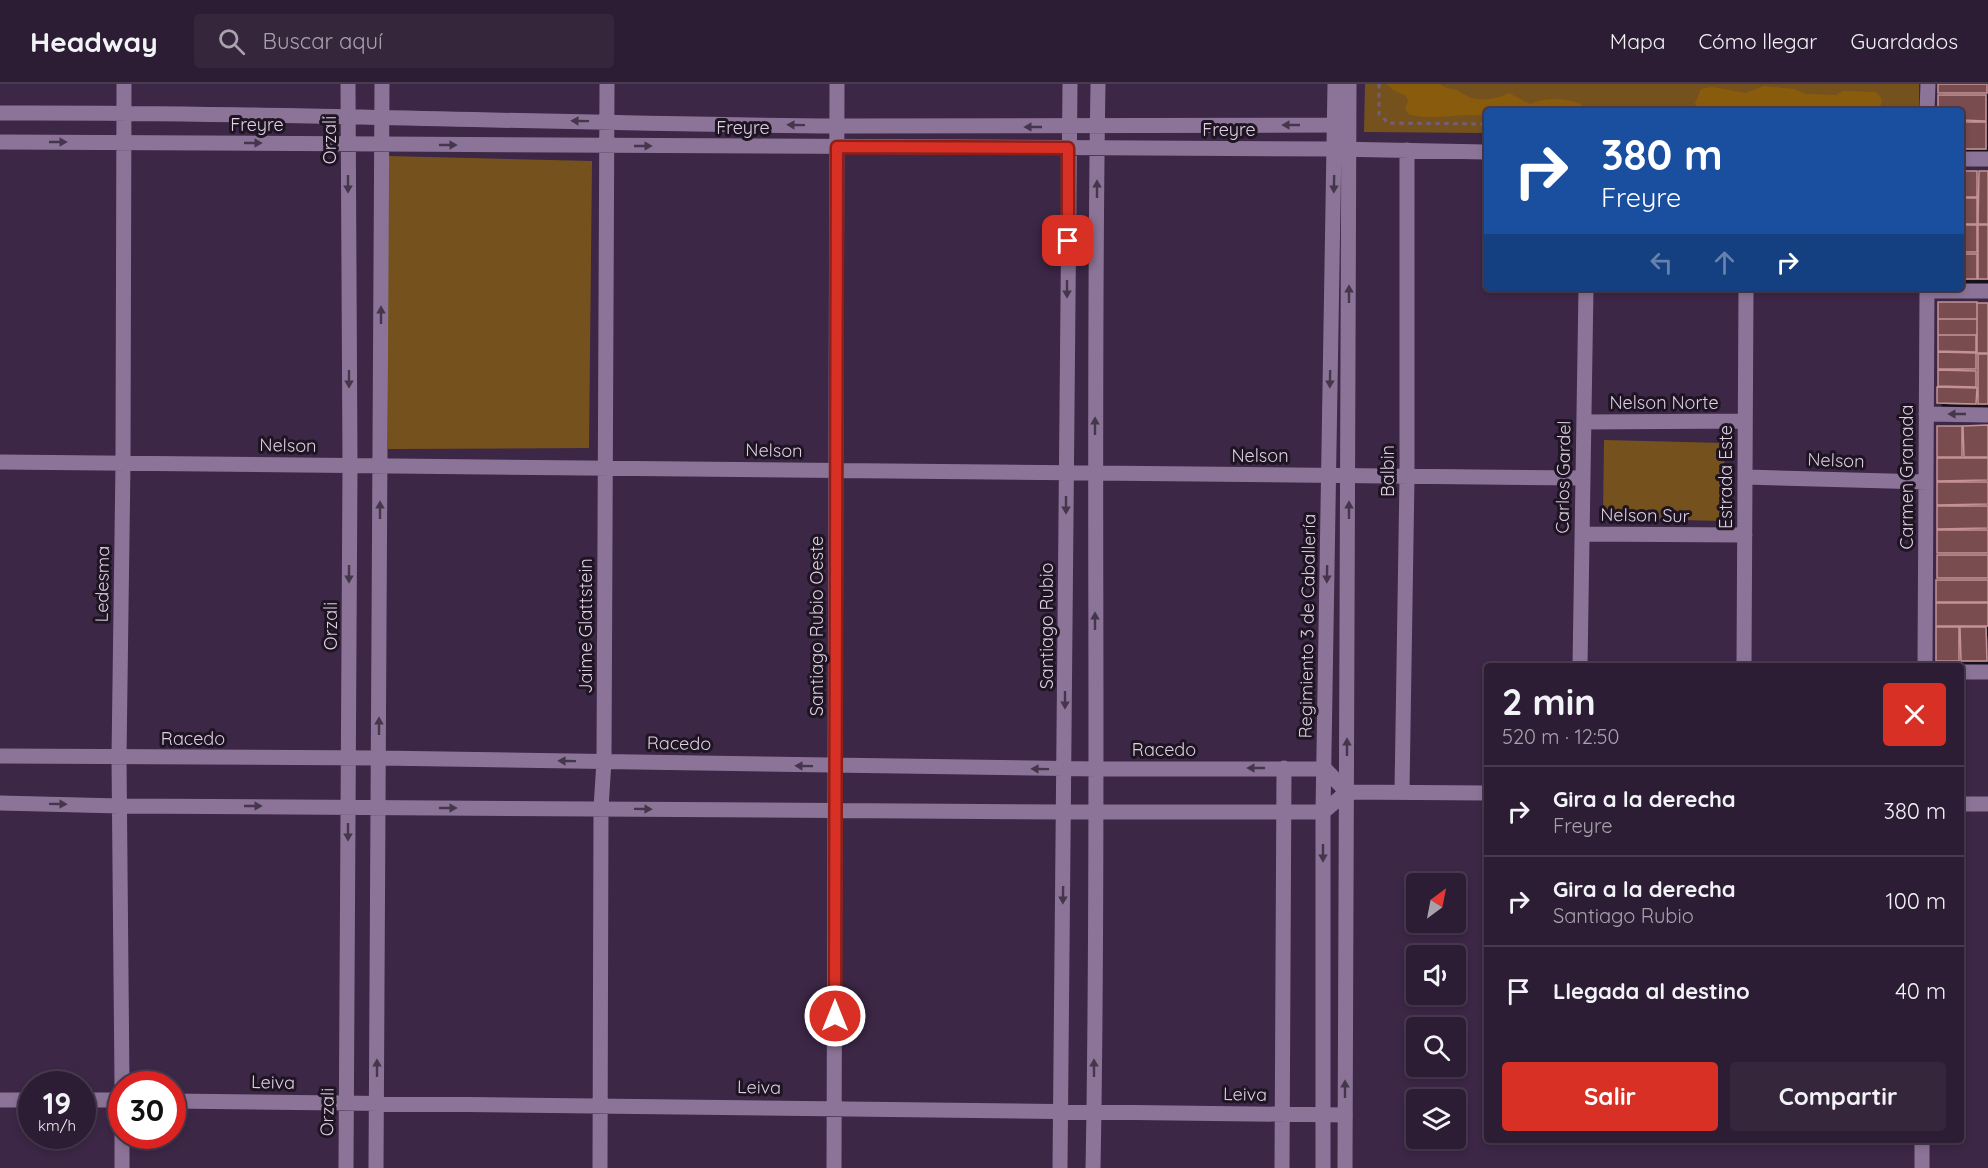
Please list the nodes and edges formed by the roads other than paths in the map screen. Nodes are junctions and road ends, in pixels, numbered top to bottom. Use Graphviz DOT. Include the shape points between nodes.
graph roads {
  1 [pos="124,84"];
  2 [pos="348,84"];
  3 [pos="382,84"];
  4 [pos="607,84"];
  5 [pos="837,84"];
  6 [pos="1070,84"];
  7 [pos="1098,84"];
  8 [pos="1335,84"];
  9 [pos="1349,84"];
  10 [pos="1928,84"];
  11 [pos="1928,108"];
  12 [pos="0,113"];
  13 [pos="124,113"];
  14 [pos="348,117"];
  15 [pos="382,117"];
  16 [pos="607,122"];
  17 [pos="1342,124"];
  18 [pos="837,126"];
  19 [pos="1097,126"];
  20 [pos="1069,127"];
  21 [pos="0,142"];
  22 [pos="124,143"];
  23 [pos="348,144"];
  24 [pos="382,144"];
  25 [pos="607,146"];
  26 [pos="837,147"];
  27 [pos="1068,148"];
  28 [pos="1097,148"];
  29 [pos="1342,149"];
  30 [pos="1407,150"];
  31 [pos="1484,152"];
  32 [pos="1964,159"];
  33 [pos="1988,159"];
  34 [pos="1964,290"];
  35 [pos="1586,291"];
  36 [pos="1746,291"];
  37 [pos="1927,291"];
  38 [pos="1988,291"];
  39 [pos="1926,414"];
  40 [pos="1988,415"];
  41 [pos="1745,421"];
  42 [pos="1584,422"];
  43 [pos="0,462"];
  44 [pos="123,463"];
  45 [pos="350,466"];
  46 [pos="381,466"];
  47 [pos="605,468"];
  48 [pos="836,471"];
  49 [pos="1066,473"];
  50 [pos="1095,473"];
  51 [pos="1328,475"];
  52 [pos="1349,475"];
  53 [pos="1407,477"];
  54 [pos="1745,477"];
  55 [pos="1583,478"];
  56 [pos="1926,482"];
  57 [pos="1582,534"];
  58 [pos="1744,535"];
  59 [pos="1580,663"];
  60 [pos="1744,663"];
  61 [pos="1925,663"];
  62 [pos="1964,672"];
  63 [pos="1988,672"];
  64 [pos="0,756"];
  65 [pos="119,757"];
  66 [pos="349,758"];
  67 [pos="379,758"];
  68 [pos="604,761"];
  69 [pos="835,766"];
  70 [pos="1284,768"];
  71 [pos="1325,768"];
  72 [pos="1065,769"];
  73 [pos="1096,769"];
  74 [pos="1402,791"];
  75 [pos="1347,792"];
  76 [pos="1484,793"];
  77 [pos="0,803"];
  78 [pos="1964,804"];
  79 [pos="1988,804"];
  80 [pos="120,806"];
  81 [pos="348,807"];
  82 [pos="379,807"];
  83 [pos="601,808"];
  84 [pos="835,810"];
  85 [pos="1064,812"];
  86 [pos="1096,812"];
  87 [pos="1284,812"];
  88 [pos="1323,812"];
  89 [pos="122,1071"];
  90 [pos="0,1100"];
  91 [pos="18,1100"];
  92 [pos="186,1101"];
  93 [pos="346,1102"];
  94 [pos="377,1103"];
  95 [pos="600,1105"];
  96 [pos="835,1108"];
  97 [pos="1060,1111"];
  98 [pos="1094,1111"];
  99 [pos="1283,1114"];
  100 [pos="1323,1114"];
  101 [pos="1345,1114"];
  102 [pos="1922,1143"];
  103 [pos="122,1149"];
  104 [pos="122,1168"];
  105 [pos="346,1168"];
  106 [pos="376,1168"];
  107 [pos="600,1168"];
  108 [pos="834,1168"];
  109 [pos="1060,1168"];
  110 [pos="1093,1168"];
  111 [pos="1282,1168"];
  112 [pos="1323,1168"];
  113 [pos="1345,1168"];
  114 [pos="1922,1168"];
  1 -- 13 [label="street, Ledesma"];
  2 -- 14 [label="street, Orzali"];
  3 -- 15 [label="street"];
  4 -- 16 [label="street, Jaime Glattstein"];
  5 -- 18 [label="street, Santiago Rubio Oeste"];
  6 -- 20 [label="street, Santiago Rubio"];
  7 -- 19 [label="street"];
  8 -- 17 [label="street, Regimiento 3 de Caballería"];
  9 -- 17 [label="street, Regimiento 3 de Caballería"];
  10 -- 11 [label="street"];
  12 -- 13 [label="street, Freyre"];
  13 -- 14 [label="street, Freyre"];
  13 -- 22 [label="street, Ledesma"];
  14 -- 15 [label="street, Freyre"];
  14 -- 23 [label="street, Orzali"];
  16 -- 15 [label="street, Freyre, one-way"];
  15 -- 24 [label="street"];
  18 -- 16 [label="street, Freyre, one-way"];
  16 -- 25 [label="street, Jaime Glattstein"];
  17 -- 19 [label="street, Freyre, one-way"];
  17 -- 29 [label="street, Regimiento 3 de Caballería"];
  20 -- 18 [label="street, Freyre, one-way"];
  18 -- 26 [label="street, Santiago Rubio Oeste"];
  19 -- 20 [label="street, Freyre"];
  19 -- 28 [label="street"];
  20 -- 27 [label="street, Santiago Rubio"];
  21 -- 22 [label="street, Freyre, one-way"];
  22 -- 23 [label="street, Freyre, one-way"];
  22 -- 44 [label="street, Ledesma"];
  23 -- 24 [label="street, Freyre"];
  23 -- 45 [label="street, Orzali, one-way"];
  24 -- 25 [label="street, Freyre, one-way"];
  46 -- 24 [label="street, one-way"];
  25 -- 26 [label="street, Freyre, one-way"];
  25 -- 47 [label="street, Jaime Glattstein"];
  26 -- 27 [label="street, Freyre"];
  26 -- 48 [label="street, Santiago Rubio Oeste"];
  27 -- 28 [label="street, Freyre"];
  27 -- 49 [label="street, Santiago Rubio, one-way"];
  28 -- 29 [label="street, Freyre"];
  50 -- 28 [label="street, one-way"];
  29 -- 30 [label="street, Freyre"];
  29 -- 51 [label="street, Regimiento 3 de Caballería, one-way"];
  52 -- 29 [label="street, Regimiento 3 de Caballería, one-way"];
  30 -- 31 [label="street, Freyre"];
  30 -- 53 [label="street, Balbin"];
  32 -- 33 [label="street"];
  34 -- 38 [label="street"];
  35 -- 42 [label="street, Carlos Gardel"];
  36 -- 41 [label="street, Estrada Este"];
  37 -- 39 [label="street, Carmen Granada"];
  40 -- 39 [label="street, one-way"];
  39 -- 56 [label="street, Carmen Granada"];
  41 -- 42 [label="street, Nelson Norte"];
  41 -- 54 [label="street, Estrada Este"];
  42 -- 55 [label="street, Carlos Gardel"];
  43 -- 44 [label="street, Nelson"];
  44 -- 45 [label="street, Nelson"];
  44 -- 65 [label="street, Ledesma"];
  45 -- 46 [label="street, Nelson"];
  45 -- 66 [label="street, Orzali, one-way"];
  46 -- 47 [label="street, Nelson"];
  67 -- 46 [label="street, one-way"];
  47 -- 48 [label="street, Nelson"];
  47 -- 68 [label="street, Jaime Glattstein"];
  48 -- 49 [label="street, Nelson"];
  48 -- 69 [label="street, Santiago Rubio Oeste"];
  49 -- 50 [label="street, Nelson"];
  49 -- 72 [label="street, Santiago Rubio, one-way"];
  50 -- 51 [label="street, Nelson"];
  73 -- 50 [label="street, one-way"];
  51 -- 52 [label="street, Nelson"];
  51 -- 71 [label="street, Regimiento 3 de Caballería, one-way"];
  52 -- 53 [label="street, Nelson"];
  75 -- 52 [label="street, Regimiento 3 de Caballería, one-way"];
  53 -- 55 [label="street, Nelson"];
  53 -- 74 [label="street, Balbin"];
  54 -- 56 [label="street, Nelson"];
  54 -- 58 [label="street, Estrada Este"];
  55 -- 57 [label="street, Carlos Gardel"];
  56 -- 61 [label="street, Carmen Granada"];
  57 -- 58 [label="street, Nelson Sur"];
  57 -- 59 [label="street, Carlos Gardel"];
  58 -- 60 [label="street, Estrada Este"];
  62 -- 63 [label="street"];
  64 -- 65 [label="street, Racedo"];
  65 -- 66 [label="street, Racedo"];
  65 -- 80 [label="street, Ledesma"];
  66 -- 67 [label="street, Racedo"];
  66 -- 81 [label="street, Orzali"];
  68 -- 67 [label="street, Racedo, one-way"];
  67 -- 82 [label="street"];
  69 -- 68 [label="street, Racedo, one-way"];
  68 -- 83 [label="street, Jaime Glattstein"];
  72 -- 69 [label="street, Racedo, one-way"];
  69 -- 84 [label="street, Santiago Rubio Oeste"];
  70 -- 71 [label="street, Racedo"];
  70 -- 73 [label="street, Racedo, one-way"];
  70 -- 87 [label="street"];
  71 -- 75 [label="street"];
  71 -- 88 [label="street, Regimiento 3 de Caballería"];
  72 -- 73 [label="street, Racedo"];
  72 -- 85 [label="street, Santiago Rubio"];
  73 -- 86 [label="street"];
  74 -- 75 [label="street"];
  74 -- 76 [label="street"];
  75 -- 88 [label="street"];
  101 -- 75 [label="street, Regimiento 3 de Caballería, one-way"];
  77 -- 80 [label="street, one-way"];
  78 -- 79 [label="street"];
  80 -- 81 [label="street, one-way"];
  80 -- 89 [label="street, Ledesma"];
  81 -- 82 [label="street"];
  81 -- 93 [label="street, Orzali, one-way"];
  82 -- 83 [label="street, one-way"];
  94 -- 82 [label="street, one-way"];
  83 -- 84 [label="street, one-way"];
  83 -- 95 [label="street, Jaime Glattstein"];
  84 -- 85 [label="street"];
  84 -- 96 [label="street, Santiago Rubio Oeste"];
  85 -- 86 [label="street"];
  85 -- 97 [label="street, Santiago Rubio, one-way"];
  86 -- 87 [label="street"];
  98 -- 86 [label="street, one-way"];
  87 -- 88 [label="street"];
  87 -- 99 [label="street"];
  88 -- 100 [label="street, Regimiento 3 de Caballería, one-way"];
  90 -- 91 [label="street"];
  92 -- 93 [label="street, Leiva"];
  93 -- 94 [label="street, Leiva"];
  93 -- 105 [label="street, Orzali"];
  94 -- 95 [label="street, Leiva"];
  94 -- 106 [label="street"];
  95 -- 96 [label="street, Leiva"];
  95 -- 107 [label="street, Jaime Glattstein"];
  96 -- 97 [label="street, Leiva"];
  96 -- 108 [label="street, Santiago Rubio Oeste"];
  97 -- 98 [label="street, Leiva"];
  97 -- 109 [label="street, Santiago Rubio"];
  98 -- 99 [label="street, Leiva"];
  98 -- 110 [label="street"];
  99 -- 100 [label="street, Leiva"];
  99 -- 111 [label="street"];
  100 -- 101 [label="street, Leiva"];
  100 -- 112 [label="street, Regimiento 3 de Caballería"];
  101 -- 113 [label="street, Regimiento 3 de Caballería"];
  102 -- 114 [label="street"];
  103 -- 104 [label="street"];
}
